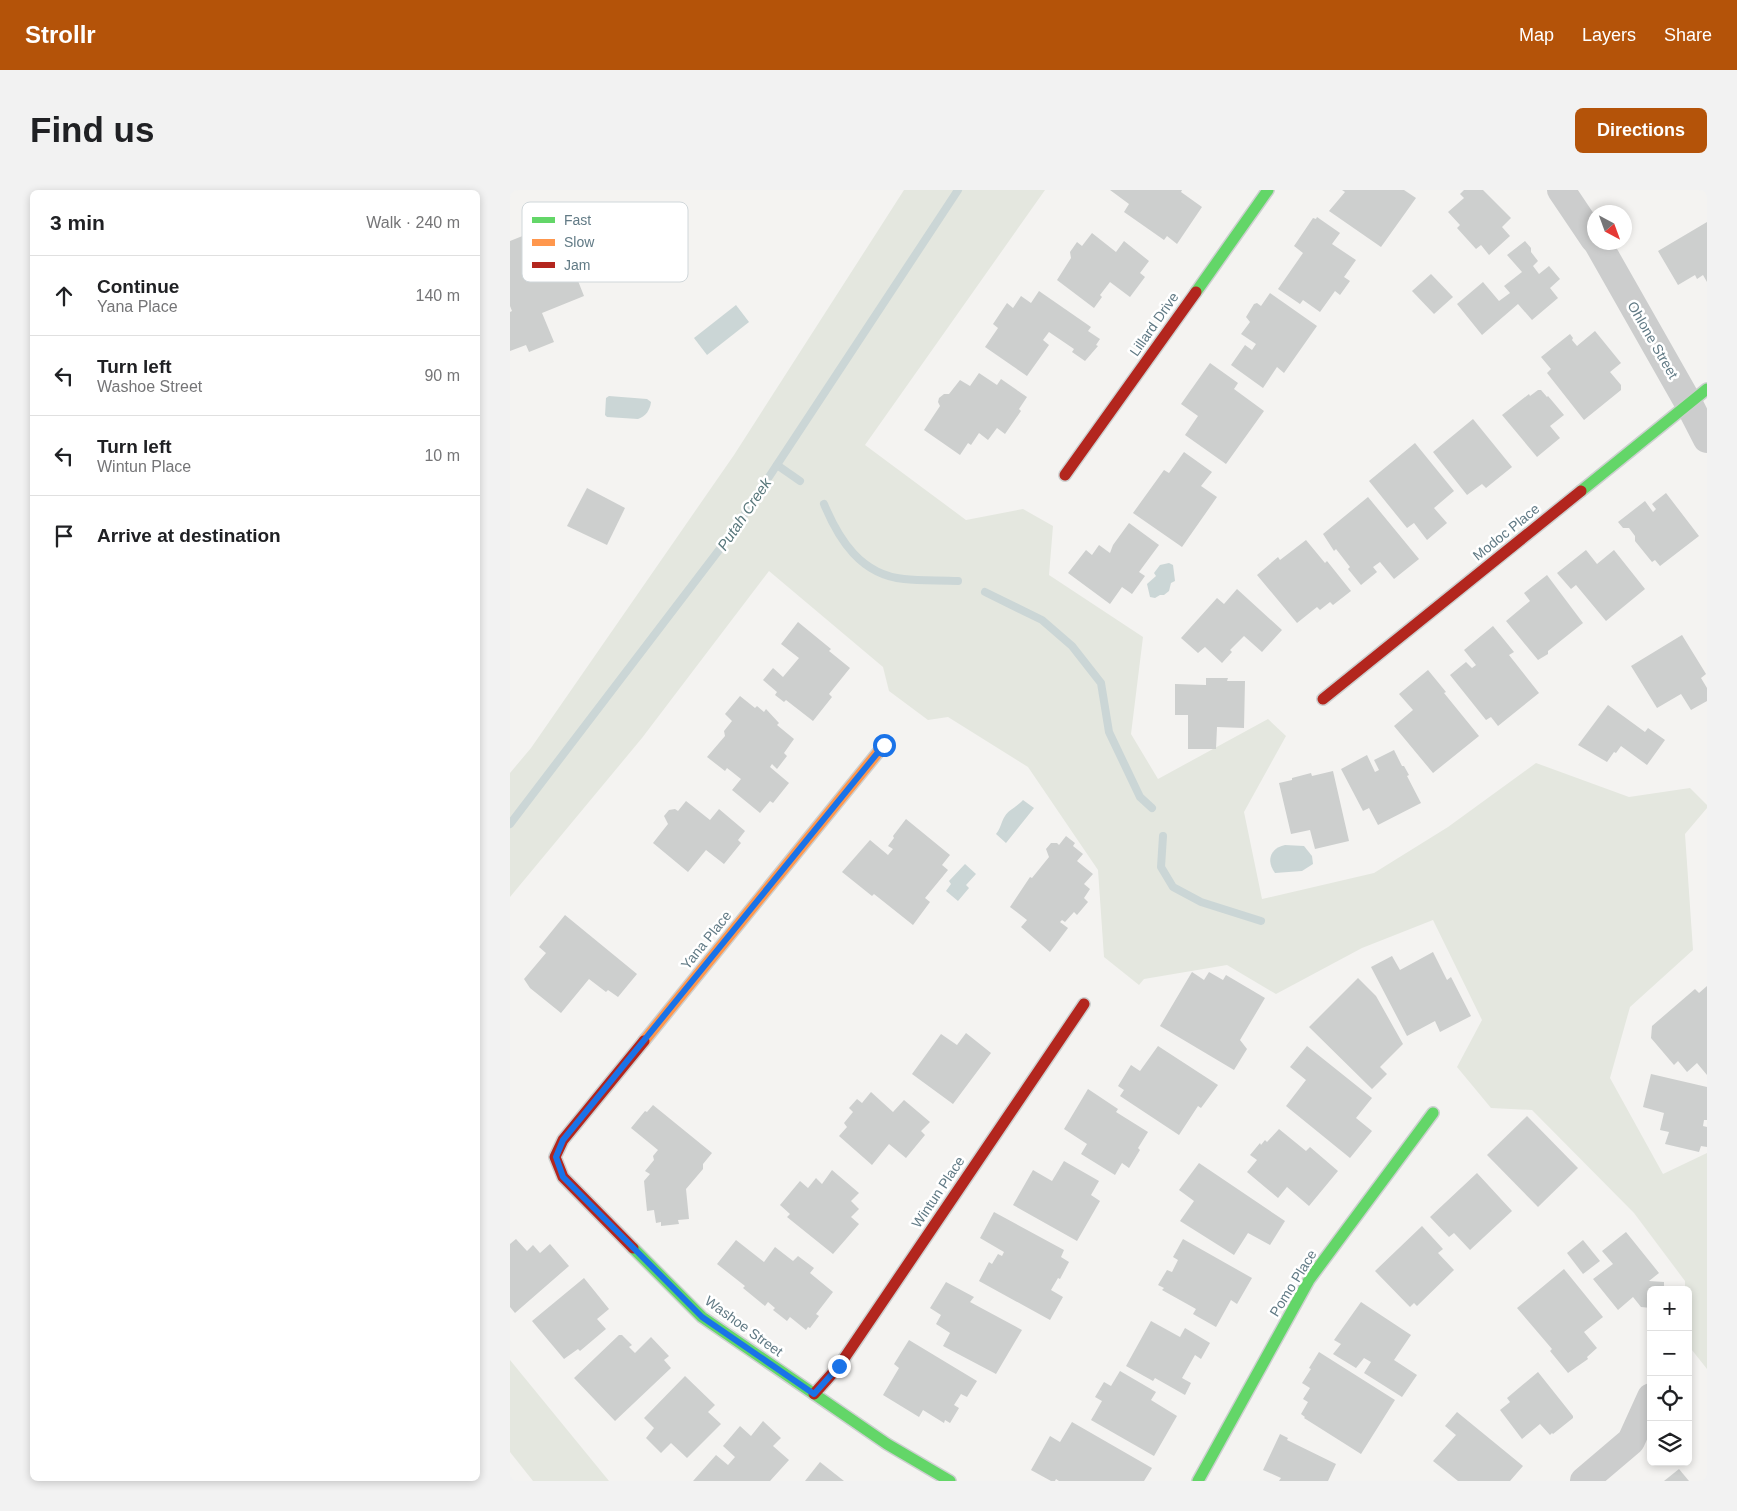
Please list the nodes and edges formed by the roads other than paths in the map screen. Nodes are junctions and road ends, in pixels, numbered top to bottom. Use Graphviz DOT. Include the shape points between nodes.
graph roads {
  1 [pos="1268,190"];
  2 [pos="1560,190"];
  3 [pos="1587,228"];
  4 [pos="1602,250"];
  5 [pos="1698,396"];
  6 [pos="1707,439"];
  7 [pos="1065,475"];
  8 [pos="1324,699"];
  9 [pos="884,745"];
  10 [pos="1084,1004"];
  11 [pos="1434,1113"];
  12 [pos="556,1157"];
  13 [pos="814,1394"];
  14 [pos="1647,1406"];
  15 [pos="950,1481"];
  16 [pos="1198,1481"];
  17 [pos="1584,1481"];
  1 -- 7 [label="street, Lillard Drive"];
  2 -- 3 [label="street"];
  4 -- 5 [label="street, Ohlone Street"];
  5 -- 6 [label="street, Ohlone Street"];
  5 -- 8 [label="street, Modoc Place"];
  9 -- 12 [label="street, Yana Place" via="563,1140"];
  10 -- 13 [label="street, Wintun Place" via="839,1366"];
  11 -- 16 [label="street, Pomo Place" via="1309,1280"];
  12 -- 13 [label="street, Washoe Street" via="563,1177 702,1317"];
  13 -- 15 [label="street, Washoe Street" via="887,1444"];
  14 -- 17 [label="street" via="1631,1441"];
}
